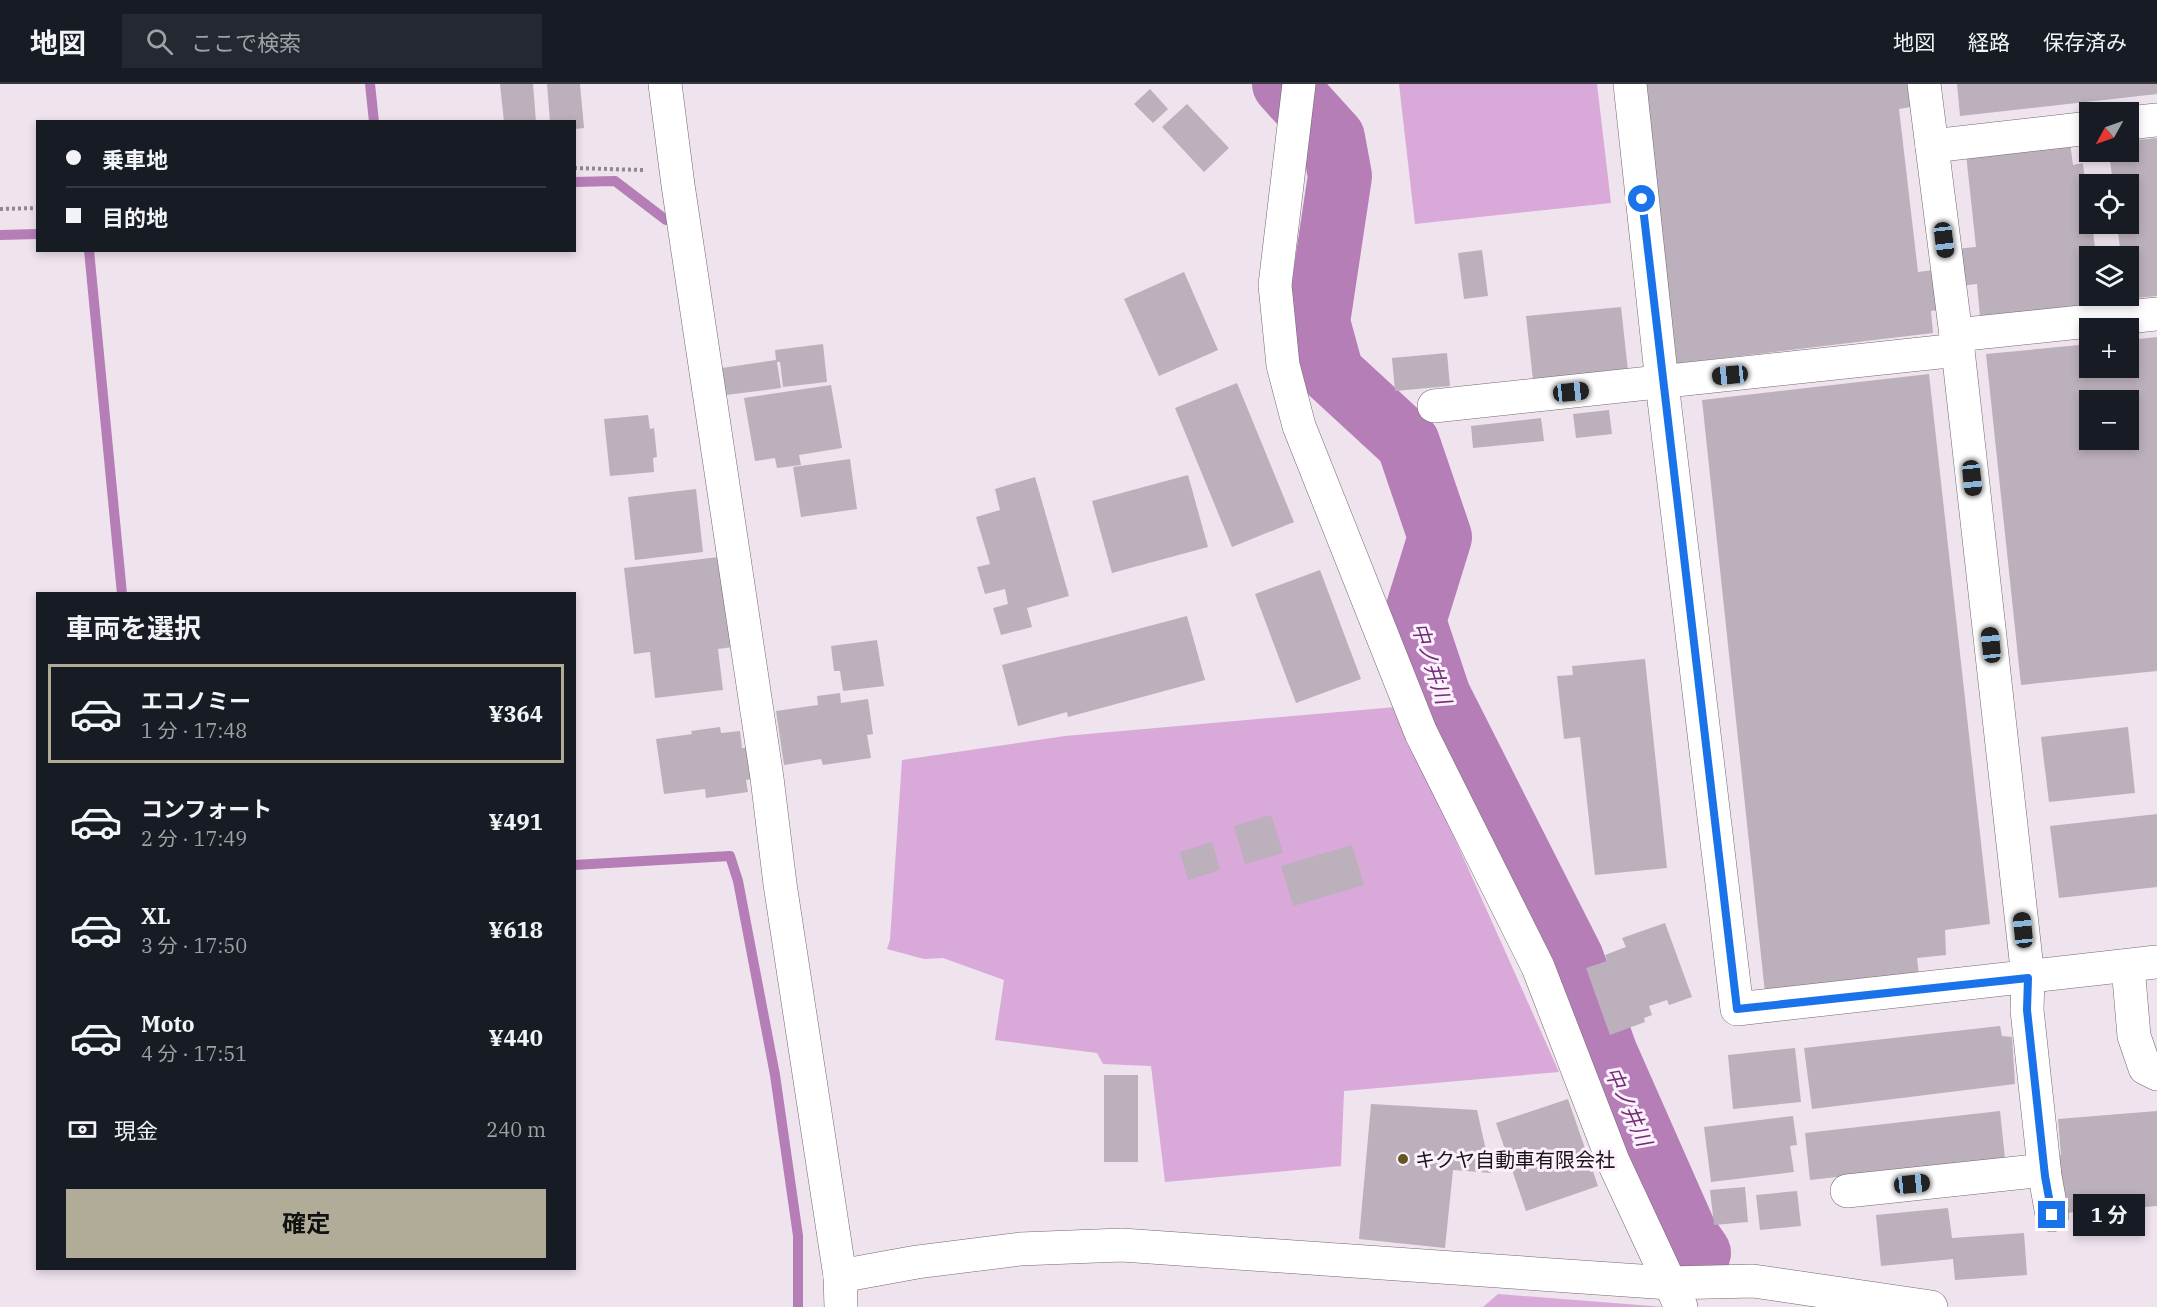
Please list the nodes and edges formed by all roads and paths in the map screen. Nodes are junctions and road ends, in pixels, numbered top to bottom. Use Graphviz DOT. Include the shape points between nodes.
graph roads {
  1 [pos="665,84"];
  2 [pos="1299,84"];
  3 [pos="1630,84"];
  4 [pos="1924,84"];
  5 [pos="2157,120"];
  6 [pos="2139,122"];
  7 [pos="2079,129"];
  8 [pos="1932,146"];
  9 [pos="576,168"];
  10 [pos="677,171"];
  11 [pos="36,208"];
  12 [pos="0,209"];
  13 [pos="2157,314"];
  14 [pos="1957,343"];
  15 [pos="1662,383"];
  16 [pos="1434,406"];
  17 [pos="2142,964"];
  18 [pos="2028,978"];
  19 [pos="2157,1074"];
  20 [pos="2044,1170"];
  21 [pos="1847,1191"];
  22 [pos="2052,1215"];
  23 [pos="841,1291"];
  24 [pos="1675,1295"];
  25 [pos="1931,1307"];
  1 -- 10 [label="street"];
  2 -- 24 [label="street" via="1275,285 1283,365 1299,426 1421,733 1538,967 1613,1161"];
  3 -- 15 [label="street"];
  4 -- 8 [label="street"];
  5 -- 6 [label="street"];
  7 -- 8 [label="street"];
  8 -- 14 [label="street"];
  9 -- 10 [label="path"];
  10 -- 23 [label="street"];
  11 -- 12 [label="path"];
  13 -- 14 [label="street"];
  14 -- 15 [label="street"];
  14 -- 18 [label="street"];
  15 -- 16 [label="street"];
  15 -- 18 [label="street" via="1737,1009"];
  17 -- 18 [label="street"];
  17 -- 19 [label="street" via="2134,1036 2145,1068"];
  18 -- 20 [label="street" via="2027,1010"];
  20 -- 21 [label="street"];
  20 -- 22 [label="street"];
  23 -- 24 [label="street" via="917,1262 1020,1249 1122,1245"];
  24 -- 25 [label="street" via="1753,1281"];
}
